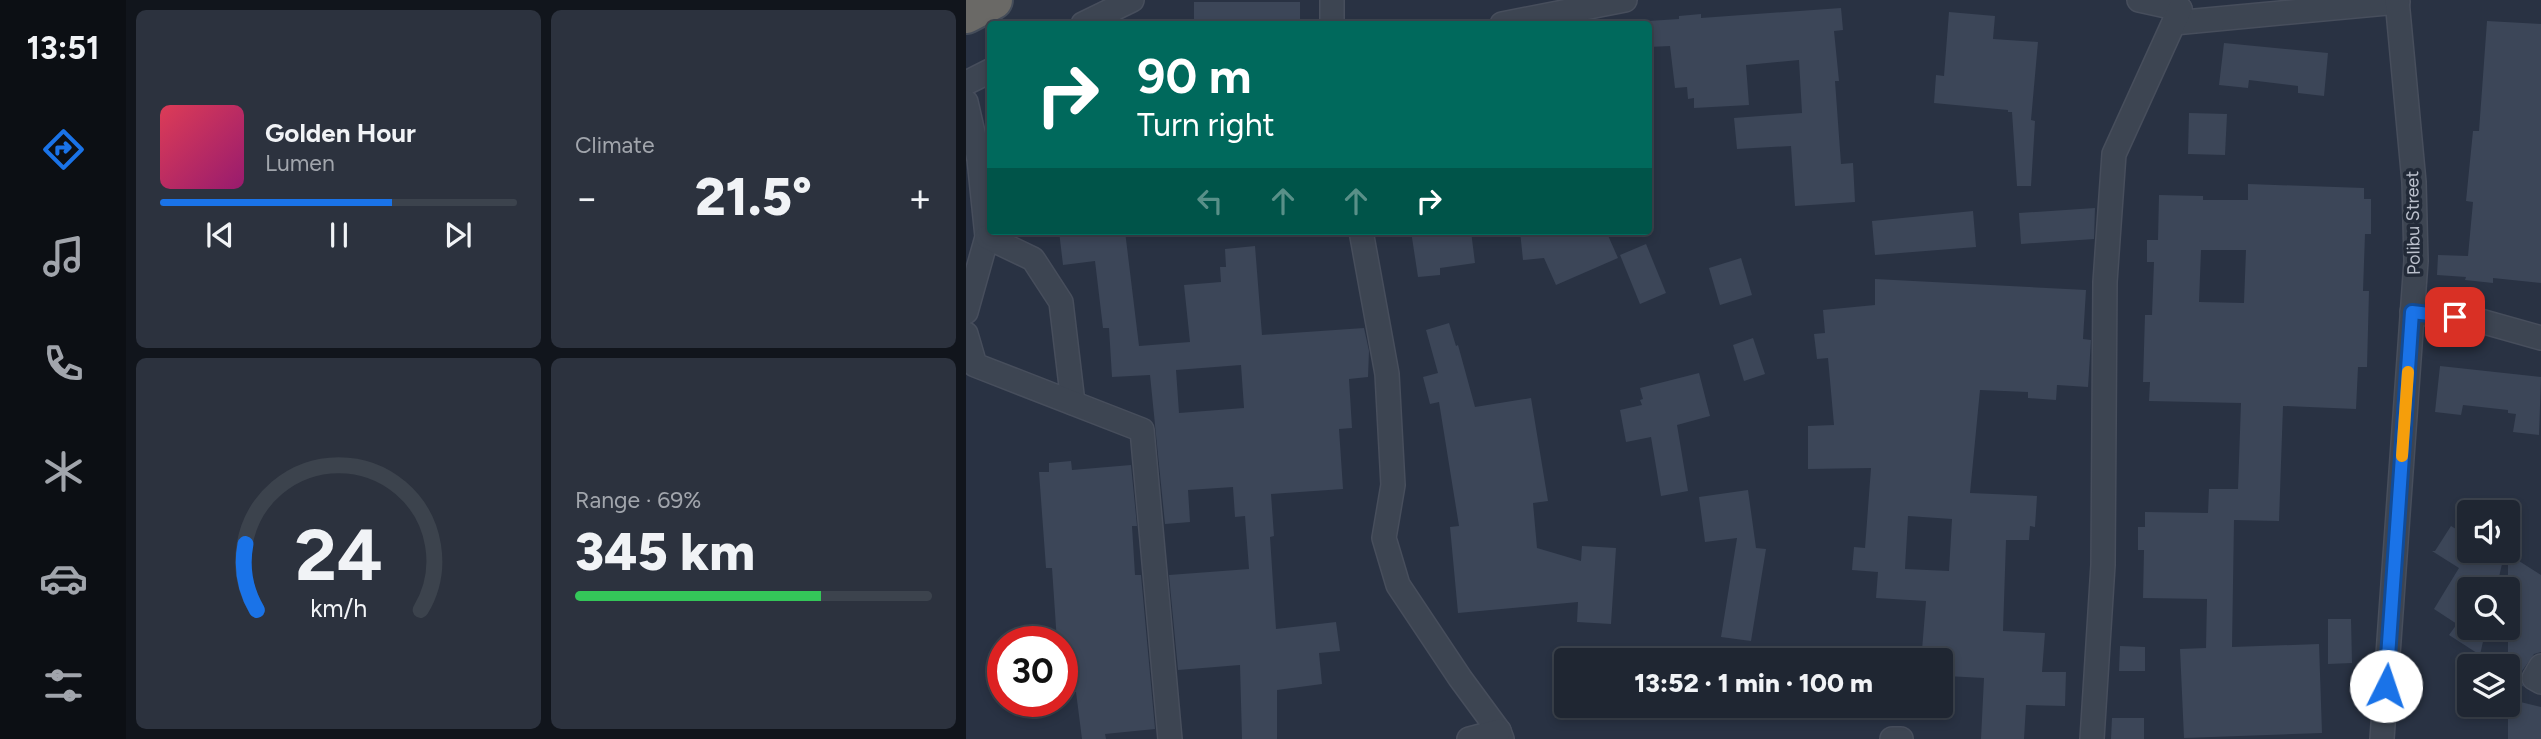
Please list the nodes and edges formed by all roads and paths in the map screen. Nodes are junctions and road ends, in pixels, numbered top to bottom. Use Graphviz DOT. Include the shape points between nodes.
graph roads {
  1 [pos="993,0"];
  2 [pos="1132,0"];
  3 [pos="1332,0"];
  4 [pos="1625,0"];
  5 [pos="2139,0"];
  6 [pos="2397,1"];
  7 [pos="2180,9"];
  8 [pos="966,14"];
  9 [pos="1089,21"];
  10 [pos="1332,21"];
  11 [pos="1517,21"];
  12 [pos="987,72"];
  13 [pos="966,83"];
  14 [pos="966,102"];
  15 [pos="1362,235"];
  16 [pos="987,237"];
  17 [pos="966,312"];
  18 [pos="2412,312"];
  19 [pos="966,334"];
  20 [pos="2541,338"];
  21 [pos="1073,403"];
  22 [pos="2541,666"];
  23 [pos="2541,682"];
  24 [pos="1501,735"];
  25 [pos="1170,739"];
  26 [pos="1469,739"];
  27 [pos="1892,739"];
  28 [pos="1901,739"];
  29 [pos="2092,739"];
  30 [pos="2382,739"];
  1 -- 8 [label="highway"];
  2 -- 9 [label="street"];
  3 -- 10 [label="street"];
  4 -- 11 [label="street"];
  5 -- 7 [label="street"];
  6 -- 7 [label="street" via="2174,23"];
  6 -- 18 [label="street, Polibu Street" via="2414,182"];
  7 -- 29 [label="street" via="2114,154 2105,282 2103,565"];
  12 -- 13 [label="street"];
  14 -- 16 [label="street" via="979,159"];
  15 -- 24 [label="street" via="1387,374 1393,485 1384,538 1398,585"];
  16 -- 17 [label="street"];
  16 -- 21 [label="street" via="1034,259 1061,302"];
  18 -- 20 [label="street" via="2477,320"];
  18 -- 30 [label="street, Polibu Street"];
  19 -- 21 [label="street" via="975,365"];
  21 -- 25 [label="street" via="1142,430"];
  22 -- 23 [label="street" via="2534,678"];
  24 -- 26 [label="street"];
  27 -- 28 [label="street"];
}
